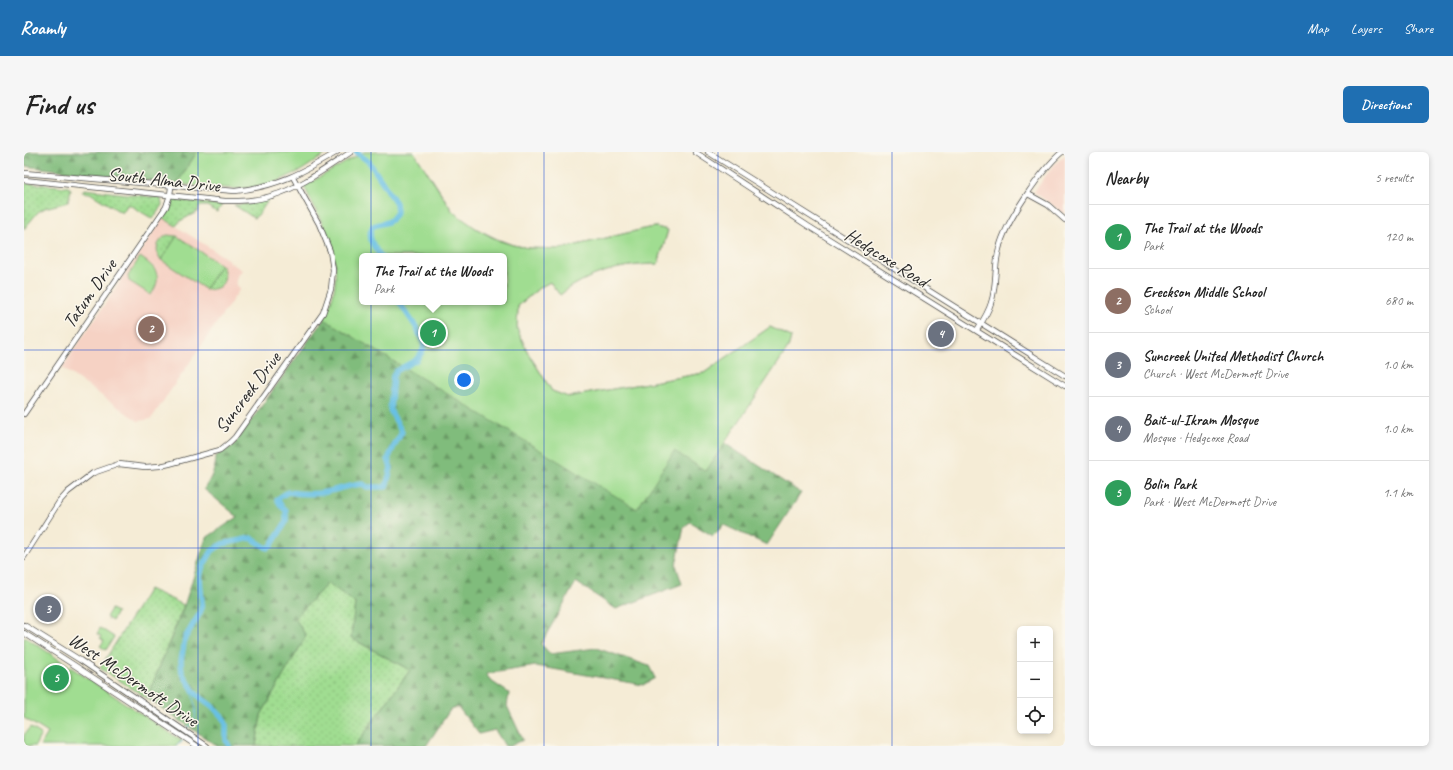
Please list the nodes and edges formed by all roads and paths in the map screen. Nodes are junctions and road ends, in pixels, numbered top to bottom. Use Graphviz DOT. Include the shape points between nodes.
graph roads {
  1 [pos="337,152"];
  2 [pos="351,152"];
  3 [pos="695,152"];
  4 [pos="708,152"];
  5 [pos="1062,152"];
  6 [pos="24,173"];
  7 [pos="293,177"];
  8 [pos="24,180"];
  9 [pos="297,184"];
  10 [pos="171,187"];
  11 [pos="1028,194"];
  12 [pos="170,195"];
  13 [pos="1065,220"];
  14 [pos="981,323"];
  15 [pos="977,330"];
  16 [pos="1065,376"];
  17 [pos="1065,386"];
  18 [pos="24,414"];
  19 [pos="24,557"];
  20 [pos="24,625"];
  21 [pos="24,633"];
  22 [pos="174,727"];
  23 [pos="193,740"];
  24 [pos="198,746"];
  25 [pos="207,746"];
  1 -- 7 [label="main road, South Alma Drive"];
  2 -- 9 [label="main road, South Alma Drive"];
  3 -- 15 [label="main road, Hedgcoxe Road" via="808,226"];
  4 -- 14 [label="main road, Hedgcoxe Road"];
  5 -- 11 [label="main road"];
  6 -- 10 [label="main road, South Alma Drive"];
  7 -- 9 [label="main road, Suncreek Drive"];
  7 -- 10 [label="main road, South Alma Drive" via="266,187 235,192"];
  8 -- 12 [label="main road, South Alma Drive"];
  9 -- 12 [label="main road, South Alma Drive" via="271,196 244,200 225,201"];
  9 -- 19 [label="main road, Suncreek Drive" via="320,224 330,251 333,270 331,289 323,314 235,437 220,450 169,464 145,467 119,464 93,473 58,502"];
  10 -- 12 [label="main road, Tatum Drive"];
  11 -- 13 [label="main road" via="1048,205"];
  11 -- 14 [label="main road" via="999,247 992,298"];
  12 -- 18 [label="main road, Tatum Drive" via="166,207"];
  14 -- 15 [label="main road"];
  14 -- 16 [label="main road, Hedgcoxe Road"];
  15 -- 17 [label="main road, Hedgcoxe Road"];
  20 -- 22 [label="main road, West McDermott Drive" via="80,660"];
  21 -- 22 [label="main road, West McDermott Drive"];
  22 -- 23 [label="main road, West McDermott Drive"];
  23 -- 24 [label="main road, West McDermott Drive"];
  23 -- 25 [label="main road, West McDermott Drive"];
}
